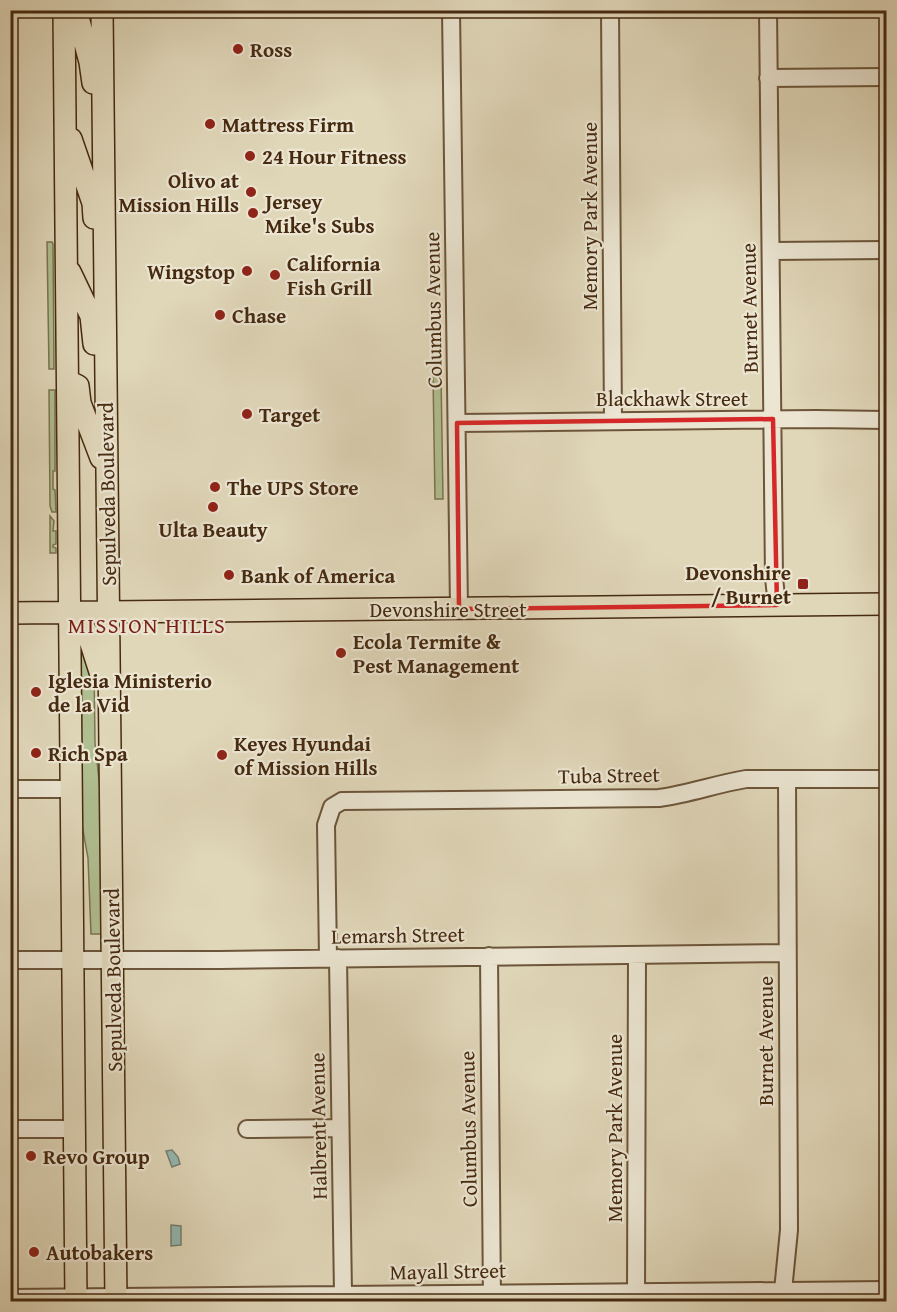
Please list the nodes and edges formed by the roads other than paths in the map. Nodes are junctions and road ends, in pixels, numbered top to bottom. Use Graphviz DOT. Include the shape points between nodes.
graph roads {
  1 [pos="64,10"];
  2 [pos="76,10"];
  3 [pos="83,10"];
  4 [pos="102,10"];
  5 [pos="451,10"];
  6 [pos="610,10"];
  7 [pos="768,10"];
  8 [pos="886,77"];
  9 [pos="768,78"];
  10 [pos="103,84"];
  11 [pos="104,120"];
  12 [pos="65,121"];
  13 [pos="66,237"];
  14 [pos="105,237"];
  15 [pos="886,250"];
  16 [pos="771,251"];
  17 [pos="66,266"];
  18 [pos="105,332"];
  19 [pos="67,378"];
  20 [pos="106,378"];
  21 [pos="773,419"];
  22 [pos="886,420"];
  23 [pos="613,421"];
  24 [pos="457,423"];
  25 [pos="107,472"];
  26 [pos="886,604"];
  27 [pos="777,605"];
  28 [pos="459,609"];
  29 [pos="70,612"];
  30 [pos="109,612"];
  31 [pos="10,613"];
  32 [pos="109,698"];
  33 [pos="886,778"];
  34 [pos="787,779"];
  35 [pos="10,789"];
  36 [pos="71,789"];
  37 [pos="332,807"];
  38 [pos="787,953"];
  39 [pos="637,955"];
  40 [pos="489,956"];
  41 [pos="333,958"];
  42 [pos="10,960"];
  43 [pos="72,960"];
  44 [pos="113,960"];
  45 [pos="340,1128"];
  46 [pos="10,1129"];
  47 [pos="74,1129"];
  48 [pos="247,1129"];
  49 [pos="886,1290"];
  50 [pos="343,1294"];
  51 [pos="782,1296"];
  52 [pos="492,1297"];
  53 [pos="636,1297"];
  54 [pos="10,1298"];
  55 [pos="289,1298"];
  56 [pos="76,1299"];
  57 [pos="116,1299"];
  1 -- 12 [label="main road, Sepulveda Boulevard"];
  2 -- 11 [label="main road" via="93,77 94,112"];
  3 -- 10 [label="main road"];
  4 -- 10 [label="main road, Sepulveda Boulevard"];
  5 -- 24 [label="street, Columbus Avenue"];
  6 -- 23 [label="street, Memory Park Avenue"];
  7 -- 9 [label="street, Burnet Avenue"];
  8 -- 9 [label="street"];
  9 -- 16 [label="street, Burnet Avenue"];
  10 -- 11 [label="main road, Sepulveda Boulevard"];
  11 -- 14 [label="main road, Sepulveda Boulevard"];
  12 -- 13 [label="main road, Sepulveda Boulevard"];
  12 -- 14 [label="main road" via="93,203 94,226"];
  13 -- 17 [label="main road, Sepulveda Boulevard"];
  13 -- 18 [label="main road" via="76,245 78,272"];
  14 -- 18 [label="main road, Sepulveda Boulevard"];
  15 -- 16 [label="street"];
  16 -- 21 [label="street, Burnet Avenue"];
  17 -- 19 [label="main road, Sepulveda Boulevard"];
  17 -- 20 [label="main road" via="91,316 95,359"];
  18 -- 20 [label="main road, Sepulveda Boulevard"];
  19 -- 25 [label="main road" via="78,386 80,403"];
  19 -- 29 [label="main road, Sepulveda Boulevard"];
  20 -- 25 [label="main road, Sepulveda Boulevard"];
  21 -- 22 [label="street, Blackhawk Street"];
  21 -- 23 [label="street, Blackhawk Street"];
  21 -- 27 [label="street, Burnet Avenue"];
  23 -- 24 [label="street, Blackhawk Street"];
  24 -- 28 [label="street, Columbus Avenue"];
  25 -- 30 [label="main road, Sepulveda Boulevard"];
  26 -- 27 [label="main road, Devonshire Street"];
  27 -- 28 [label="main road, Devonshire Street"];
  28 -- 30 [label="main road, Devonshire Street"];
  29 -- 30 [label="main road, Devonshire Street"];
  29 -- 31 [label="main road, Devonshire Street"];
  29 -- 32 [label="main road" via="93,645"];
  29 -- 36 [label="main road, Sepulveda Boulevard"];
  30 -- 32 [label="main road, Sepulveda Boulevard"];
  32 -- 44 [label="main road, Sepulveda Boulevard"];
  33 -- 34 [label="street, Tuba Street"];
  34 -- 37 [label="street, Tuba Street" via="731,781 659,798 342,801"];
  34 -- 38 [label="street, Burnet Avenue"];
  35 -- 36 [label="street"];
  36 -- 43 [label="main road, Sepulveda Boulevard"];
  37 -- 41 [label="street, Halbrent Avenue" via="326,825"];
  38 -- 39 [label="street, Lemarsh Street"];
  38 -- 51 [label="street, Burnet Avenue" via="789,1230"];
  39 -- 40 [label="street, Lemarsh Street"];
  39 -- 53 [label="street, Memory Park Avenue"];
  40 -- 41 [label="street, Lemarsh Street"];
  40 -- 52 [label="street, Columbus Avenue"];
  41 -- 44 [label="street, Lemarsh Street"];
  41 -- 45 [label="street, Halbrent Avenue"];
  42 -- 43 [label="street, Lemarsh Street"];
  43 -- 44 [label="street, Lemarsh Street"];
  43 -- 47 [label="main road, Sepulveda Boulevard"];
  44 -- 57 [label="main road, Sepulveda Boulevard"];
  45 -- 48 [label="street"];
  45 -- 50 [label="street, Halbrent Avenue"];
  46 -- 47 [label="street"];
  47 -- 56 [label="main road, Sepulveda Boulevard"];
  49 -- 51 [label="street, Mayall Street"];
  50 -- 52 [label="street, Mayall Street"];
  50 -- 55 [label="street, Mayall Street"];
  51 -- 53 [label="street, Mayall Street"];
  52 -- 53 [label="street, Mayall Street"];
  54 -- 56 [label="street, Mayall Street"];
  55 -- 57 [label="street, Mayall Street"];
  56 -- 57 [label="street, Mayall Street"];
}
